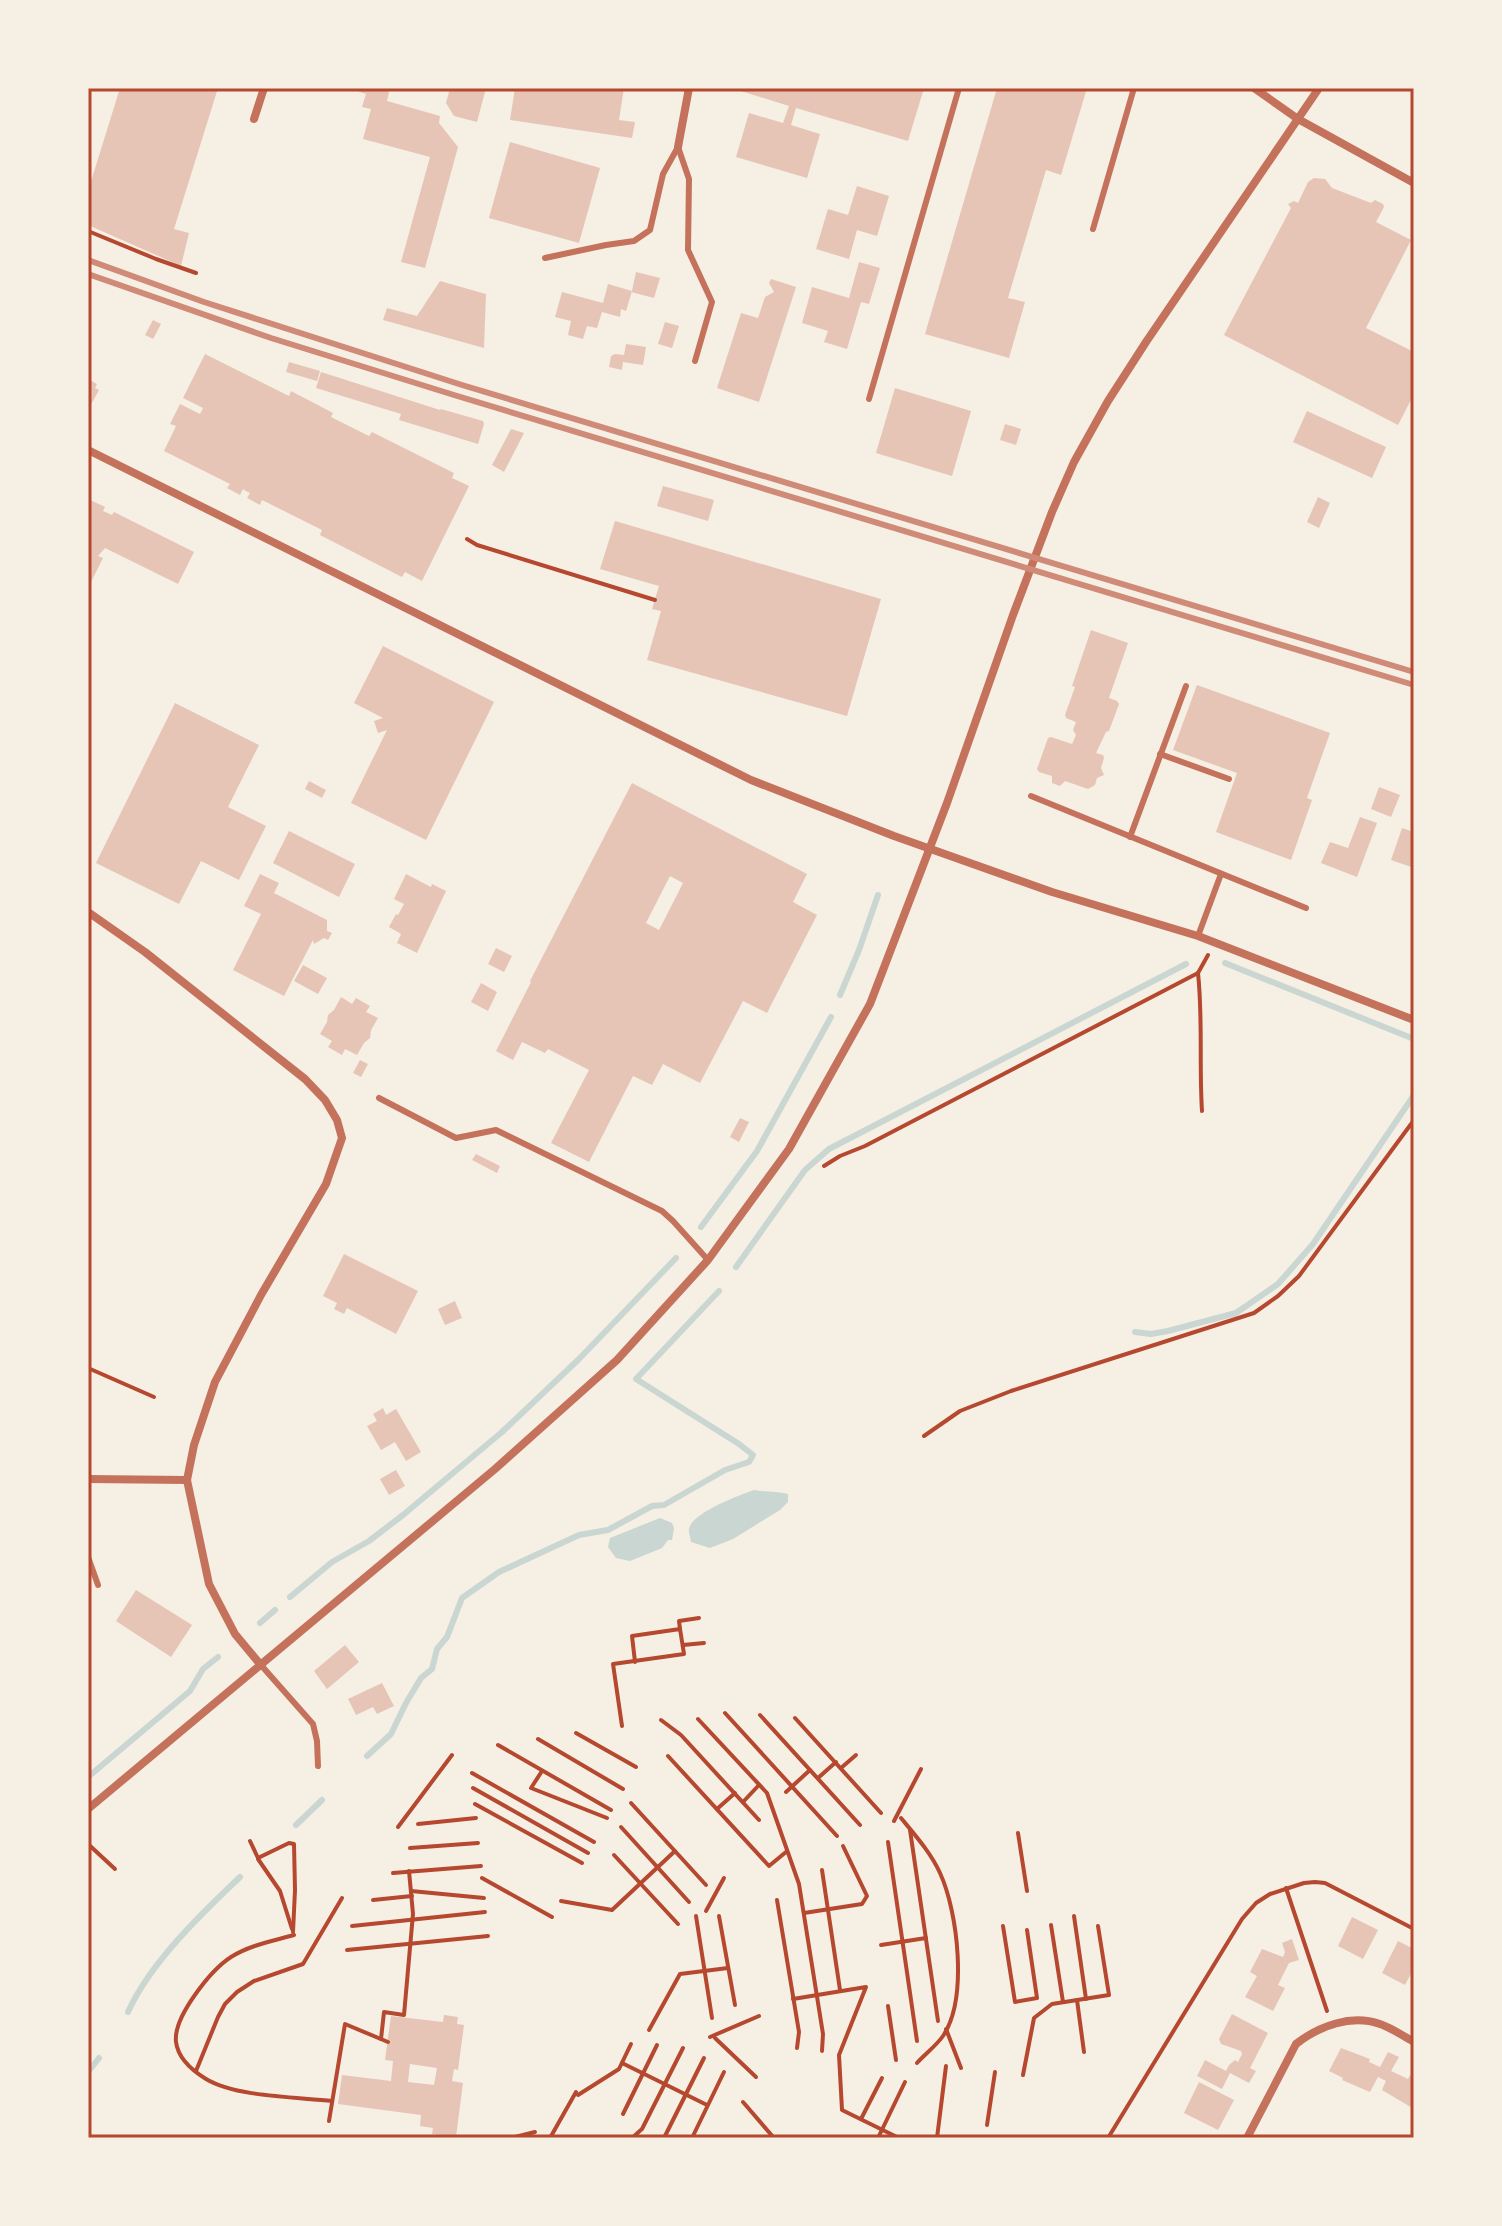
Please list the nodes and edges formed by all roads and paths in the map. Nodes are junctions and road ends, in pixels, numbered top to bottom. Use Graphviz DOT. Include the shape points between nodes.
graph roads {
  1 [pos="264,88"];
  2 [pos="689,88"];
  3 [pos="959,88"];
  4 [pos="1134,88"];
  5 [pos="1254,88"];
  6 [pos="1319,88"];
  7 [pos="254,119"];
  8 [pos="1298,119"];
  9 [pos="678,147"];
  10 [pos="1414,183"];
  11 [pos="1093,229"];
  12 [pos="88,231"];
  13 [pos="545,258"];
  14 [pos="196,273"];
  15 [pos="695,361"];
  16 [pos="869,399"];
  17 [pos="88,450"];
  18 [pos="467,539"];
  19 [pos="655,600"];
  20 [pos="1186,686"];
  21 [pos="1160,754"];
  22 [pos="1229,779"];
  23 [pos="1031,796"];
  24 [pos="1130,837"];
  25 [pos="930,848"];
  26 [pos="1221,874"];
  27 [pos="1306,908"];
  28 [pos="88,912"];
  29 [pos="1198,936"];
  30 [pos="1215,942"];
  31 [pos="1198,973"];
  32 [pos="1414,1020"];
  33 [pos="379,1098"];
  34 [pos="1202,1111"];
  35 [pos="1414,1120"];
  36 [pos="824,1166"];
  37 [pos="708,1260"];
  38 [pos="88,1368"];
  39 [pos="154,1397"];
  40 [pos="924,1436"];
  41 [pos="88,1479"];
  42 [pos="187,1480"];
  43 [pos="88,1557"];
  44 [pos="98,1585"];
  45 [pos="699,1618"];
  46 [pos="680,1629"];
  47 [pos="704,1643"];
  48 [pos="683,1645"];
  49 [pos="635,1662"];
  50 [pos="260,1664"];
  51 [pos="725,1713"];
  52 [pos="760,1715"];
  53 [pos="795,1718"];
  54 [pos="698,1719"];
  55 [pos="661,1720"];
  56 [pos="622,1726"];
  57 [pos="576,1733"];
  58 [pos="538,1739"];
  59 [pos="498,1745"];
  60 [pos="452,1755"];
  61 [pos="856,1755"];
  62 [pos="668,1756"];
  63 [pos="836,1762"];
  64 [pos="318,1766"];
  65 [pos="636,1767"];
  66 [pos="841,1768"];
  67 [pos="921,1769"];
  68 [pos="542,1770"];
  69 [pos="810,1770"];
  70 [pos="472,1773"];
  71 [pos="818,1778"];
  72 [pos="759,1785"];
  73 [pos="792,1786"];
  74 [pos="473,1788"];
  75 [pos="623,1789"];
  76 [pos="786,1792"];
  77 [pos="735,1793"];
  78 [pos="743,1802"];
  79 [pos="631,1803"];
  80 [pos="475,1804"];
  81 [pos="88,1809"];
  82 [pos="717,1809"];
  83 [pos="611,1810"];
  84 [pos="881,1813"];
  85 [pos="476,1818"];
  86 [pos="607,1818"];
  87 [pos="901,1818"];
  88 [pos="759,1820"];
  89 [pos="894,1821"];
  90 [pos="418,1824"];
  91 [pos="860,1825"];
  92 [pos="398,1827"];
  93 [pos="621,1827"];
  94 [pos="909,1828"];
  95 [pos="1018,1833"];
  96 [pos="837,1836"];
  97 [pos="250,1841"];
  98 [pos="594,1842"];
  99 [pos="888,1842"];
  100 [pos="478,1843"];
  101 [pos="88,1844"];
  102 [pos="843,1846"];
  103 [pos="410,1848"];
  104 [pos="675,1851"];
  105 [pos="786,1852"];
  106 [pos="588,1853"];
  107 [pos="614,1855"];
  108 [pos="258,1858"];
  109 [pos="582,1863"];
  110 [pos="481,1866"];
  111 [pos="658,1868"];
  112 [pos="115,1869"];
  113 [pos="822,1870"];
  114 [pos="409,1871"];
  115 [pos="393,1873"];
  116 [pos="482,1878"];
  117 [pos="724,1878"];
  118 [pos="641,1884"];
  119 [pos="706,1885"];
  120 [pos="1286,1888"];
  121 [pos="1027,1891"];
  122 [pos="411,1894"];
  123 [pos="342,1898"];
  124 [pos="484,1898"];
  125 [pos="373,1900"];
  126 [pos="777,1900"];
  127 [pos="561,1901"];
  128 [pos="689,1902"];
  129 [pos="828,1909"];
  130 [pos="706,1911"];
  131 [pos="485,1912"];
  132 [pos="804,1913"];
  133 [pos="696,1916"];
  134 [pos="719,1916"];
  135 [pos="1074,1916"];
  136 [pos="552,1917"];
  137 [pos="413,1920"];
  138 [pos="678,1924"];
  139 [pos="1051,1925"];
  140 [pos="352,1926"];
  141 [pos="1003,1926"];
  142 [pos="1098,1926"];
  143 [pos="1414,1929"];
  144 [pos="1027,1930"];
  145 [pos="294,1935"];
  146 [pos="488,1936"];
  147 [pos="926,1938"];
  148 [pos="902,1941"];
  149 [pos="411,1944"];
  150 [pos="881,1945"];
  151 [pos="347,1950"];
  152 [pos="728,1968"];
  153 [pos="705,1971"];
  154 [pos="840,1991"];
  155 [pos="817,1995"];
  156 [pos="1037,1998"];
  157 [pos="793,1999"];
  158 [pos="1086,1999"];
  159 [pos="1077,2000"];
  160 [pos="1063,2002"];
  161 [pos="735,2005"];
  162 [pos="888,2006"];
  163 [pos="1044,2011"];
  164 [pos="759,2016"];
  165 [pos="712,2018"];
  166 [pos="938,2021"];
  167 [pos="1330,2025"];
  168 [pos="946,2029"];
  169 [pos="649,2030"];
  170 [pos="381,2039"];
  171 [pos="917,2041"];
  172 [pos="388,2042"];
  173 [pos="1414,2042"];
  174 [pos="631,2044"];
  175 [pos="657,2045"];
  176 [pos="683,2048"];
  177 [pos="797,2048"];
  178 [pos="822,2051"];
  179 [pos="1084,2052"];
  180 [pos="704,2058"];
  181 [pos="896,2060"];
  182 [pos="622,2063"];
  183 [pos="917,2063"];
  184 [pos="946,2066"];
  185 [pos="961,2068"];
  186 [pos="196,2071"];
  187 [pos="724,2072"];
  188 [pos="995,2072"];
  189 [pos="643,2073"];
  190 [pos="1023,2075"];
  191 [pos="756,2077"];
  192 [pos="882,2078"];
  193 [pos="905,2082"];
  194 [pos="665,2084"];
  195 [pos="686,2094"];
  196 [pos="332,2101"];
  197 [pos="743,2102"];
  198 [pos="707,2105"];
  199 [pos="623,2114"];
  200 [pos="861,2119"];
  201 [pos="329,2121"];
  202 [pos="987,2125"];
  203 [pos="882,2130"];
  204 [pos="535,2132"];
  205 [pos="511,2138"];
  206 [pos="550,2138"];
  207 [pos="632,2138"];
  208 [pos="664,2138"];
  209 [pos="692,2138"];
  210 [pos="774,2138"];
  211 [pos="878,2138"];
  212 [pos="899,2138"];
  213 [pos="937,2138"];
  214 [pos="1108,2138"];
  215 [pos="1247,2138"];
  1 -- 7 [label="street"];
  2 -- 9 [label="street"];
  3 -- 16 [label="lane"];
  4 -- 11 [label="lane"];
  5 -- 8 [label="street"];
  6 -- 8 [label="street"];
  8 -- 10 [label="street"];
  8 -- 25 [label="street" via="1146,342 1074,462"];
  9 -- 13 [label="lane" via="663,174 650,230 634,241"];
  9 -- 15 [label="lane" via="689,179 688,250 712,302"];
  12 -- 14 [label="path"];
  17 -- 25 [label="street" via="751,780"];
  18 -- 19 [label="path"];
  20 -- 21 [label="lane"];
  21 -- 22 [label="lane"];
  21 -- 24 [label="lane"];
  23 -- 24 [label="lane"];
  24 -- 26 [label="lane"];
  25 -- 29 [label="street"];
  25 -- 37 [label="street" via="870,1004 789,1149"];
  26 -- 27 [label="lane"];
  26 -- 29 [label="lane"];
  28 -- 42 [label="street" via="305,1079 325,1100 342,1138 326,1184 215,1382"];
  29 -- 30 [label="street"];
  30 -- 31 [label="path"];
  30 -- 32 [label="street"];
  31 -- 34 [label="path"];
  31 -- 36 [label="path"];
  33 -- 37 [label="lane" via="456,1138 496,1130 662,1211"];
  35 -- 40 [label="path" via="1299,1276 1254,1313 1011,1391 960,1411"];
  37 -- 50 [label="street" via="573,1400"];
  38 -- 39 [label="path"];
  41 -- 42 [label="street"];
  42 -- 50 [label="street" via="209,1584 235,1634"];
  43 -- 44 [label="lane"];
  45 -- 46 [label="path" via="679,1621"];
  46 -- 48 [label="path"];
  46 -- 49 [label="path" via="632,1636"];
  47 -- 48 [label="path"];
  48 -- 49 [label="path" via="684,1654"];
  49 -- 56 [label="path" via="613,1664"];
  50 -- 64 [label="lane" via="313,1724"];
  50 -- 81 [label="street"];
  51 -- 73 [label="path"];
  52 -- 69 [label="path"];
  53 -- 63 [label="path"];
  54 -- 72 [label="path"];
  55 -- 77 [label="path"];
  57 -- 65 [label="path"];
  58 -- 75 [label="path"];
  59 -- 68 [label="path"];
  60 -- 92 [label="path"];
  61 -- 66 [label="path"];
  62 -- 82 [label="path"];
  63 -- 66 [label="path"];
  63 -- 71 [label="path"];
  66 -- 84 [label="path"];
  67 -- 89 [label="path"];
  68 -- 83 [label="path"];
  68 -- 86 [label="path" via="531,1788"];
  69 -- 71 [label="path"];
  69 -- 73 [label="path"];
  70 -- 98 [label="path"];
  71 -- 91 [label="path"];
  72 -- 78 [label="path"];
  72 -- 105 [label="path" via="767,1793"];
  73 -- 76 [label="path"];
  73 -- 96 [label="path"];
  74 -- 106 [label="path"];
  77 -- 78 [label="path"];
  77 -- 82 [label="path"];
  78 -- 88 [label="path"];
  79 -- 104 [label="path"];
  80 -- 109 [label="path"];
  82 -- 105 [label="path" via="769,1866"];
  85 -- 90 [label="path"];
  87 -- 94 [label="path"];
  93 -- 111 [label="path"];
  94 -- 147 [label="path"];
  94 -- 168 [label="path" via="940,1874 956,1931 956,1991"];
  95 -- 121 [label="path"];
  97 -- 108 [label="path"];
  99 -- 148 [label="path"];
  100 -- 103 [label="path"];
  101 -- 112 [label="path"];
  102 -- 129 [label="path" via="867,1896 862,1904"];
  104 -- 111 [label="path"];
  104 -- 119 [label="path"];
  105 -- 132 [label="path"];
  107 -- 118 [label="path"];
  108 -- 108 [label="path" via="294,1844 293,1932 280,1891"];
  110 -- 114 [label="path"];
  111 -- 118 [label="path"];
  111 -- 128 [label="path"];
  113 -- 129 [label="path"];
  114 -- 115 [label="path"];
  114 -- 122 [label="path"];
  116 -- 136 [label="path"];
  117 -- 130 [label="path"];
  118 -- 127 [label="path" via="612,1910"];
  118 -- 138 [label="path"];
  120 -- 143 [label="path" via="1325,1883"];
  120 -- 167 [label="path"];
  120 -- 214 [label="path" via="1256,1903 1242,1919"];
  122 -- 124 [label="path"];
  122 -- 125 [label="path"];
  122 -- 137 [label="path"];
  123 -- 186 [label="path" via="303,1964 254,1981 225,2004"];
  126 -- 157 [label="path"];
  129 -- 132 [label="path"];
  129 -- 154 [label="path"];
  131 -- 137 [label="path"];
  132 -- 155 [label="path"];
  133 -- 153 [label="path"];
  134 -- 152 [label="path"];
  135 -- 158 [label="path"];
  137 -- 140 [label="path"];
  137 -- 149 [label="path"];
  139 -- 160 [label="path"];
  141 -- 156 [label="path" via="1015,2002"];
  142 -- 158 [label="path" via="1109,1995"];
  144 -- 156 [label="path"];
  145 -- 186 [label="path" via="232,1956 201,1985 176,2034 180,2053"];
  146 -- 149 [label="path"];
  147 -- 148 [label="path"];
  147 -- 166 [label="path"];
  148 -- 150 [label="path"];
  148 -- 171 [label="path"];
  149 -- 151 [label="path"];
  149 -- 170 [label="path" via="404,2015 384,2012"];
  152 -- 153 [label="path"];
  152 -- 161 [label="path"];
  153 -- 165 [label="path"];
  153 -- 169 [label="path" via="680,1974"];
  154 -- 155 [label="path"];
  154 -- 200 [label="path" via="866,1987 839,2055 842,2110"];
  155 -- 157 [label="path"];
  155 -- 178 [label="path"];
  156 -- 163 [label="path"];
  157 -- 177 [label="path"];
  158 -- 159 [label="path"];
  159 -- 160 [label="path"];
  159 -- 179 [label="path"];
  160 -- 163 [label="path"];
  162 -- 181 [label="path"];
  163 -- 190 [label="path" via="1034,2018"];
  164 -- 191 [label="path" via="713,2038"];
  167 -- 173 [label="street" via="1354,2019 1380,2024"];
  167 -- 215 [label="street" via="1296,2044"];
  168 -- 183 [label="path"];
  168 -- 185 [label="path"];
  170 -- 172 [label="path"];
  170 -- 196 [label="path" via="345,2024"];
  174 -- 182 [label="path"];
  175 -- 189 [label="path"];
  176 -- 194 [label="path"];
  180 -- 195 [label="path"];
  182 -- 189 [label="path"];
  182 -- 206 [label="path" via="577,2093"];
  184 -- 213 [label="path"];
  186 -- 196 [label="path" via="239,2091"];
  187 -- 198 [label="path"];
  188 -- 202 [label="path"];
  189 -- 194 [label="path"];
  189 -- 199 [label="path"];
  192 -- 200 [label="path"];
  193 -- 203 [label="path"];
  194 -- 195 [label="path"];
  194 -- 207 [label="path"];
  195 -- 198 [label="path"];
  195 -- 208 [label="path"];
  196 -- 201 [label="path"];
  197 -- 210 [label="path"];
  198 -- 209 [label="path"];
  200 -- 203 [label="path"];
  203 -- 211 [label="path"];
  203 -- 212 [label="path"];
  204 -- 205 [label="path"];
}
